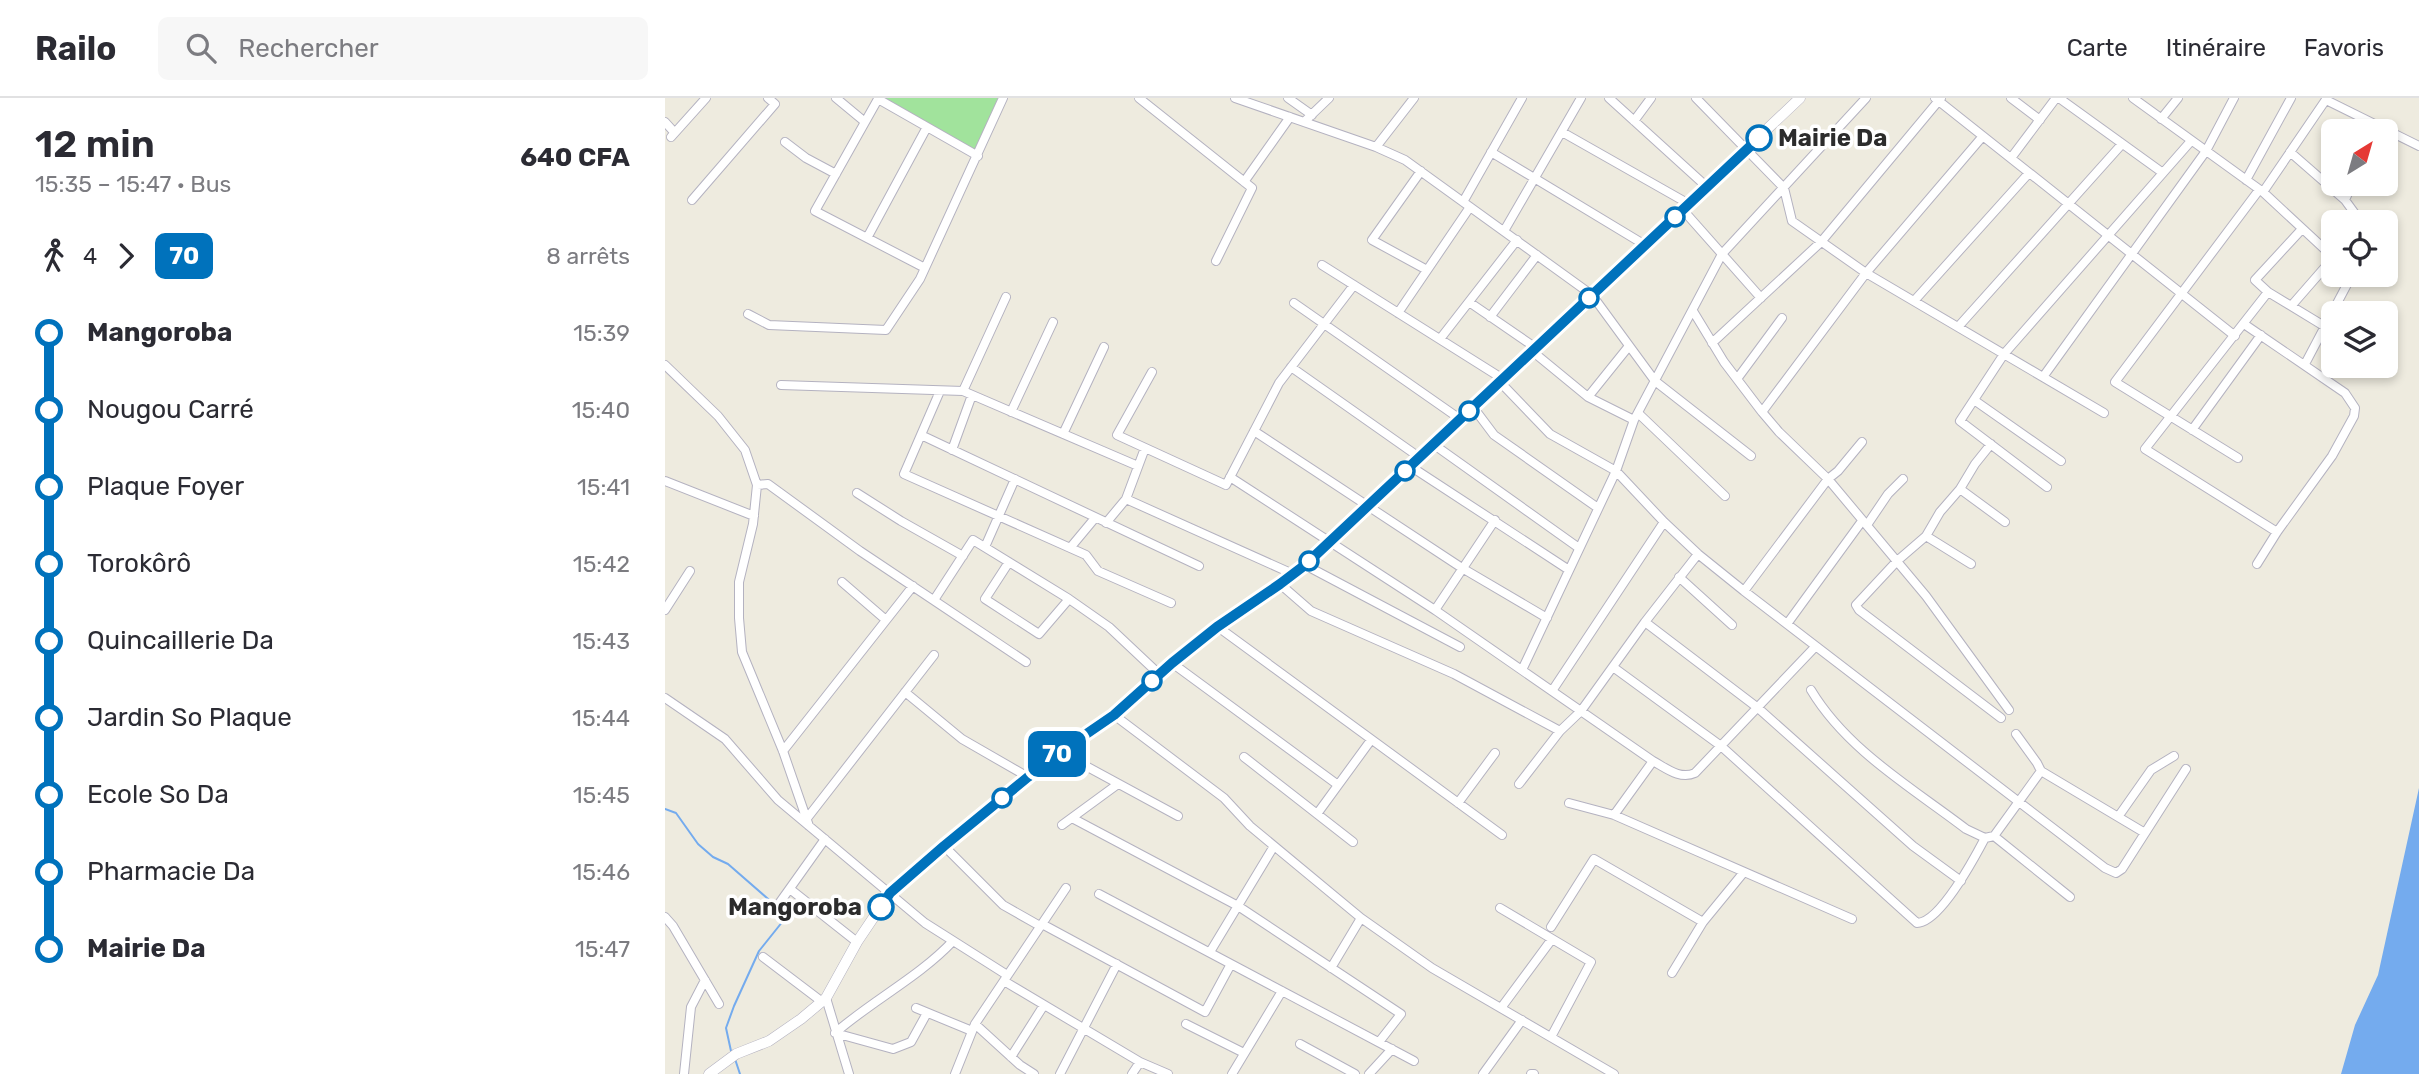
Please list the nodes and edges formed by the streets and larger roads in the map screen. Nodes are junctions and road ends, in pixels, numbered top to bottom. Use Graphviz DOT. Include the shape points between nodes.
graph roads {
  1 [pos="706,98"];
  2 [pos="768,98"];
  3 [pos="836,98"];
  4 [pos="1003,98"];
  5 [pos="1139,98"];
  6 [pos="1235,98"];
  7 [pos="1288,98"];
  8 [pos="1329,98"];
  9 [pos="1414,98"];
  10 [pos="1522,98"];
  11 [pos="1581,98"];
  12 [pos="1609,98"];
  13 [pos="1651,98"];
  14 [pos="1696,98"];
  15 [pos="1800,98"];
  16 [pos="1866,98"];
  17 [pos="2011,98"];
  18 [pos="2057,98"];
  19 [pos="2133,98"];
  20 [pos="2178,98"];
  21 [pos="2234,98"];
  22 [pos="2291,98"];
  23 [pos="1938,99"];
  24 [pos="2327,99"];
  25 [pos="1792,103"];
  26 [pos="1312,115"];
  27 [pos="1290,117"];
  28 [pos="2161,119"];
  29 [pos="2361,119"];
  30 [pos="2040,120"];
  31 [pos="1634,121"];
  32 [pos="665,122"];
  33 [pos="865,122"];
  34 [pos="1304,122"];
  35 [pos="927,127"];
  36 [pos="1562,132"];
  37 [pos="1983,136"];
  38 [pos="2398,137"];
  39 [pos="2191,141"];
  40 [pos="785,142"];
  41 [pos="2122,144"];
  42 [pos="2419,146"];
  43 [pos="1376,147"];
  44 [pos="1747,150"];
  45 [pos="2206,151"];
  46 [pos="1491,152"];
  47 [pos="2290,152"];
  48 [pos="978,156"];
  49 [pos="2011,158"];
  50 [pos="1421,171"];
  51 [pos="2029,173"];
  52 [pos="2163,173"];
  53 [pos="836,174"];
  54 [pos="1535,178"];
  55 [pos="2246,180"];
  56 [pos="1244,182"];
  57 [pos="1707,187"];
  58 [pos="1784,188"];
  59 [pos="2261,191"];
  60 [pos="2347,196"];
  61 [pos="692,200"];
  62 [pos="2345,200"];
  63 [pos="1467,204"];
  64 [pos="2070,205"];
  65 [pos="1686,207"];
  66 [pos="2352,210"];
  67 [pos="2302,229"];
  68 [pos="1504,231"];
  69 [pos="2108,236"];
  70 [pos="867,238"];
  71 [pos="1517,240"];
  72 [pos="1821,242"];
  73 [pos="1645,245"];
  74 [pos="2321,246"];
  75 [pos="1722,254"];
  76 [pos="2131,254"];
  77 [pos="1537,255"];
  78 [pos="1216,261"];
  79 [pos="1322,265"];
  80 [pos="925,268"];
  81 [pos="1427,270"];
  82 [pos="2321,271"];
  83 [pos="1866,273"];
  84 [pos="1354,285"];
  85 [pos="2268,292"];
  86 [pos="2181,294"];
  87 [pos="1592,295"];
  88 [pos="1006,297"];
  89 [pos="1761,298"];
  90 [pos="1914,301"];
  91 [pos="1469,302"];
  92 [pos="1294,303"];
  93 [pos="2292,305"];
  94 [pos="1693,311"];
  95 [pos="1398,313"];
  96 [pos="748,314"];
  97 [pos="1490,317"];
  98 [pos="1782,318"];
  99 [pos="1053,322"];
  100 [pos="1323,324"];
  101 [pos="2244,324"];
  102 [pos="2321,324"];
  103 [pos="1958,327"];
  104 [pos="2321,332"];
  105 [pos="2261,335"];
  106 [pos="2235,336"];
  107 [pos="1440,340"];
  108 [pos="1712,343"];
  109 [pos="1104,346"];
  110 [pos="1629,346"];
  111 [pos="1534,350"];
  112 [pos="2004,354"];
  113 [pos="2305,364"];
  114 [pos="665,365"];
  115 [pos="1291,367"];
  116 [pos="1151,372"];
  117 [pos="2043,377"];
  118 [pos="1737,379"];
  119 [pos="1501,380"];
  120 [pos="1655,380"];
  121 [pos="781,385"];
  122 [pos="940,391"];
  123 [pos="963,391"];
  124 [pos="972,395"];
  125 [pos="1588,397"];
  126 [pos="1974,400"];
  127 [pos="1473,407"];
  128 [pos="1011,412"];
  129 [pos="1762,412"];
  130 [pos="2104,413"];
  131 [pos="1636,417"];
  132 [pos="2172,417"];
  133 [pos="1460,419"];
  134 [pos="2192,430"];
  135 [pos="1254,431"];
  136 [pos="1063,434"];
  137 [pos="921,435"];
  138 [pos="1861,442"];
  139 [pos="1433,444"];
  140 [pos="1991,444"];
  141 [pos="1145,448"];
  142 [pos="952,450"];
  143 [pos="1751,456"];
  144 [pos="1419,457"];
  145 [pos="2238,458"];
  146 [pos="2061,461"];
  147 [pos="1138,466"];
  148 [pos="1410,466"];
  149 [pos="1616,471"];
  150 [pos="1230,477"];
  151 [pos="1828,479"];
  152 [pos="1903,479"];
  153 [pos="1015,480"];
  154 [pos="665,481"];
  155 [pos="757,485"];
  156 [pos="2047,487"];
  157 [pos="1960,489"];
  158 [pos="857,494"];
  159 [pos="1725,496"];
  160 [pos="1126,499"];
  161 [pos="1369,504"];
  162 [pos="1598,509"];
  163 [pos="754,516"];
  164 [pos="999,516"];
  165 [pos="1095,517"];
  166 [pos="1495,520"];
  167 [pos="1664,522"];
  168 [pos="2004,522"];
  169 [pos="1106,523"];
  170 [pos="1864,523"];
  171 [pos="2277,532"];
  172 [pos="1926,536"];
  173 [pos="1330,541"];
  174 [pos="985,548"];
  175 [pos="1070,548"];
  176 [pos="1579,548"];
  177 [pos="1698,554"];
  178 [pos="963,556"];
  179 [pos="1896,561"];
  180 [pos="1009,562"];
  181 [pos="1971,564"];
  182 [pos="2257,564"];
  183 [pos="1305,565"];
  184 [pos="1199,566"];
  185 [pos="1462,568"];
  186 [pos="1569,570"];
  187 [pos="690,571"];
  188 [pos="1293,574"];
  189 [pos="1679,577"];
  190 [pos="842,582"];
  191 [pos="1280,584"];
  192 [pos="913,586"];
  193 [pos="1744,591"];
  194 [pos="1069,599"];
  195 [pos="934,600"];
  196 [pos="1171,603"];
  197 [pos="665,610"];
  198 [pos="1435,610"];
  199 [pos="1547,618"];
  200 [pos="886,620"];
  201 [pos="1645,622"];
  202 [pos="1787,624"];
  203 [pos="1732,625"];
  204 [pos="1217,627"];
  205 [pos="1460,647"];
  206 [pos="1815,647"];
  207 [pos="934,655"];
  208 [pos="1026,662"];
  209 [pos="1172,663"];
  210 [pos="1613,667"];
  211 [pos="1522,670"];
  212 [pos="1160,675"];
  213 [pos="1811,690"];
  214 [pos="1552,691"];
  215 [pos="905,692"];
  216 [pos="666,701"];
  217 [pos="1758,708"];
  218 [pos="2009,710"];
  219 [pos="1581,711"];
  220 [pos="1114,715"];
  221 [pos="2001,718"];
  222 [pos="1560,731"];
  223 [pos="2016,734"];
  224 [pos="1371,740"];
  225 [pos="1721,746"];
  226 [pos="783,751"];
  227 [pos="1060,752"];
  228 [pos="1495,753"];
  229 [pos="2174,756"];
  230 [pos="1244,757"];
  231 [pos="1653,761"];
  232 [pos="2186,769"];
  233 [pos="2041,771"];
  234 [pos="1028,777"];
  235 [pos="1118,783"];
  236 [pos="1519,784"];
  237 [pos="1338,785"];
  238 [pos="2019,800"];
  239 [pos="1458,803"];
  240 [pos="1569,803"];
  241 [pos="1317,814"];
  242 [pos="1614,815"];
  243 [pos="1178,816"];
  244 [pos="2118,817"];
  245 [pos="1072,818"];
  246 [pos="809,821"];
  247 [pos="1062,825"];
  248 [pos="2145,833"];
  249 [pos="1502,835"];
  250 [pos="1990,837"];
  251 [pos="825,839"];
  252 [pos="1353,842"];
  253 [pos="944,846"];
  254 [pos="1274,846"];
  255 [pos="1744,872"];
  256 [pos="1961,881"];
  257 [pos="790,888"];
  258 [pos="1066,888"];
  259 [pos="890,893"];
  260 [pos="1099,894"];
  261 [pos="2070,897"];
  262 [pos="778,905"];
  263 [pos="1238,906"];
  264 [pos="1500,908"];
  265 [pos="665,917"];
  266 [pos="1361,918"];
  267 [pos="1852,919"];
  268 [pos="1703,922"];
  269 [pos="1041,925"];
  270 [pos="1551,927"];
  271 [pos="1552,939"];
  272 [pos="953,941"];
  273 [pos="857,942"];
  274 [pos="1210,952"];
  275 [pos="763,957"];
  276 [pos="1117,964"];
  277 [pos="1231,964"];
  278 [pos="1331,968"];
  279 [pos="1672,973"];
  280 [pos="1005,978"];
  281 [pos="705,980"];
  282 [pos="1282,991"];
  283 [pos="823,999"];
  284 [pos="719,1003"];
  285 [pos="1044,1005"];
  286 [pos="916,1008"];
  287 [pos="1501,1008"];
  288 [pos="927,1013"];
  289 [pos="1522,1020"];
  290 [pos="1186,1024"];
  291 [pos="973,1028"];
  292 [pos="1084,1028"];
  293 [pos="835,1033"];
  294 [pos="1551,1037"];
  295 [pos="1379,1042"];
  296 [pos="1300,1044"];
  297 [pos="1392,1049"];
  298 [pos="1244,1054"];
  299 [pos="1011,1057"];
  300 [pos="1414,1061"];
  301 [pos="1140,1062"];
  302 [pos="684,1074"];
  303 [pos="709,1074"];
  304 [pos="849,1074"];
  305 [pos="955,1074"];
  306 [pos="1034,1074"];
  307 [pos="1060,1074"];
  308 [pos="1132,1074"];
  309 [pos="1168,1074"];
  310 [pos="1232,1074"];
  311 [pos="1356,1074"];
  312 [pos="1369,1074"];
  313 [pos="1483,1074"];
  314 [pos="1614,1074"];
  1 -- 32 [label="street" via="672,135"];
  2 -- 61 [label="street" via="775,104"];
  3 -- 33 [label="street"];
  4 -- 48 [label="street"];
  5 -- 56 [label="street"];
  6 -- 27 [label="street"];
  7 -- 26 [label="street"];
  8 -- 26 [label="street"];
  9 -- 43 [label="street"];
  10 -- 46 [label="street"];
  11 -- 36 [label="street"];
  12 -- 31 [label="street"];
  13 -- 31 [label="street"];
  14 -- 44 [label="street"];
  15 -- 25 [label="street"];
  16 -- 58 [label="street"];
  17 -- 30 [label="street"];
  18 -- 30 [label="street"];
  18 -- 41 [label="street"];
  19 -- 28 [label="street"];
  20 -- 28 [label="street"];
  21 -- 45 [label="street"];
  22 -- 55 [label="street"];
  23 -- 37 [label="street"];
  23 -- 72 [label="street"];
  24 -- 29 [label="street"];
  24 -- 47 [label="street"];
  25 -- 44 [label="street"];
  26 -- 34 [label="street"];
  27 -- 34 [label="street"];
  27 -- 56 [label="street"];
  28 -- 39 [label="street"];
  30 -- 49 [label="street"];
  31 -- 57 [label="street"];
  33 -- 35 [label="street" via="878,99"];
  33 -- 53 [label="street"];
  34 -- 43 [label="street"];
  35 -- 48 [label="street"];
  35 -- 70 [label="street"];
  36 -- 54 [label="street"];
  36 -- 65 [label="street"];
  37 -- 49 [label="street"];
  37 -- 83 [label="street"];
  38 -- 42 [label="street"];
  39 -- 45 [label="street"];
  39 -- 52 [label="street"];
  40 -- 53 [label="street"];
  41 -- 52 [label="street"];
  41 -- 64 [label="street"];
  43 -- 50 [label="street"];
  44 -- 57 [label="street"];
  44 -- 58 [label="street"];
  45 -- 55 [label="street"];
  45 -- 76 [label="street"];
  46 -- 54 [label="street"];
  46 -- 63 [label="street"];
  47 -- 59 [label="street"];
  47 -- 62 [label="street"];
  48 -- 80 [label="street"];
  49 -- 51 [label="street"];
  50 -- 63 [label="street"];
  50 -- 81 [label="street" via="1372,240"];
  51 -- 64 [label="street"];
  51 -- 90 [label="street"];
  52 -- 69 [label="street"];
  53 -- 70 [label="street" via="815,211"];
  54 -- 68 [label="street"];
  54 -- 73 [label="street"];
  55 -- 59 [label="street"];
  56 -- 78 [label="street" via="1252,188"];
  57 -- 65 [label="street"];
  58 -- 72 [label="street" via="1791,221"];
  58 -- 75 [label="street"];
  59 -- 67 [label="street"];
  59 -- 86 [label="street"];
  60 -- 62 [label="street"];
  62 -- 66 [label="street"];
  63 -- 68 [label="street"];
  63 -- 81 [label="street"];
  64 -- 69 [label="street"];
  64 -- 103 [label="street"];
  65 -- 73 [label="street"];
  65 -- 75 [label="street"];
  67 -- 74 [label="street"];
  67 -- 85 [label="street" via="2255,280"];
  68 -- 71 [label="street"];
  69 -- 76 [label="street"];
  69 -- 112 [label="street"];
  70 -- 80 [label="street"];
  71 -- 77 [label="street"];
  71 -- 91 [label="street"];
  72 -- 83 [label="street"];
  72 -- 89 [label="street"];
  73 -- 87 [label="street"];
  75 -- 89 [label="street"];
  75 -- 94 [label="street"];
  76 -- 86 [label="street"];
  76 -- 117 [label="street"];
  77 -- 87 [label="street"];
  77 -- 97 [label="street"];
  79 -- 84 [label="street"];
  80 -- 96 [label="street" via="886,330 769,325"];
  81 -- 95 [label="street"];
  82 -- 93 [label="street"];
  83 -- 90 [label="street"];
  83 -- 129 [label="street"];
  84 -- 95 [label="street"];
  84 -- 100 [label="street"];
  85 -- 93 [label="street"];
  85 -- 101 [label="street"];
  86 -- 106 [label="street"];
  86 -- 132 [label="street" via="2115,382"];
  87 -- 110 [label="street"];
  87 -- 111 [label="street"];
  88 -- 123 [label="street"];
  89 -- 108 [label="street"];
  90 -- 103 [label="street"];
  91 -- 97 [label="street"];
  91 -- 107 [label="street"];
  92 -- 100 [label="street"];
  93 -- 102 [label="street"];
  94 -- 108 [label="street"];
  94 -- 120 [label="street"];
  95 -- 107 [label="street"];
  97 -- 111 [label="street"];
  98 -- 118 [label="street"];
  99 -- 128 [label="street"];
  100 -- 115 [label="street"];
  100 -- 133 [label="street"];
  101 -- 105 [label="street"];
  101 -- 106 [label="street"];
  103 -- 112 [label="street"];
  104 -- 113 [label="street"];
  105 -- 113 [label="street"];
  105 -- 134 [label="street"];
  106 -- 132 [label="street"];
  107 -- 119 [label="street"];
  108 -- 118 [label="street"];
  109 -- 136 [label="street"];
  110 -- 120 [label="street"];
  110 -- 125 [label="street"];
  111 -- 119 [label="street"];
  111 -- 125 [label="street"];
  112 -- 117 [label="street"];
  112 -- 126 [label="street"];
  113 -- 171 [label="street" via="2345,393 2355,408 2354,416 2332,456"];
  114 -- 155 [label="street" via="745,450"];
  115 -- 135 [label="street"];
  115 -- 144 [label="street"];
  116 -- 141 [label="street" via="1117,435"];
  117 -- 130 [label="street"];
  118 -- 129 [label="street"];
  119 -- 127 [label="street"];
  119 -- 149 [label="street" via="1550,434"];
  120 -- 131 [label="street"];
  120 -- 143 [label="street"];
  121 -- 122 [label="street"];
  122 -- 123 [label="street"];
  122 -- 137 [label="street"];
  123 -- 124 [label="street"];
  124 -- 128 [label="street"];
  124 -- 142 [label="street"];
  125 -- 131 [label="street"];
  126 -- 140 [label="street" via="1960,421"];
  126 -- 146 [label="street"];
  127 -- 133 [label="street"];
  127 -- 162 [label="street" via="1494,435"];
  128 -- 136 [label="street"];
  129 -- 151 [label="street"];
  131 -- 149 [label="street"];
  131 -- 159 [label="street"];
  132 -- 134 [label="street"];
  132 -- 171 [label="street" via="2145,449"];
  133 -- 139 [label="street"];
  134 -- 145 [label="street"];
  135 -- 150 [label="street"];
  135 -- 161 [label="street"];
  136 -- 147 [label="street"];
  137 -- 142 [label="street"];
  137 -- 164 [label="street" via="904,474"];
  138 -- 151 [label="street"];
  139 -- 144 [label="street"];
  139 -- 176 [label="street"];
  140 -- 156 [label="street"];
  140 -- 157 [label="street"];
  141 -- 147 [label="street"];
  141 -- 150 [label="street" via="1226,485"];
  142 -- 153 [label="street"];
  144 -- 148 [label="street"];
  147 -- 160 [label="street"];
  148 -- 161 [label="street"];
  148 -- 166 [label="street"];
  149 -- 162 [label="street"];
  149 -- 167 [label="street"];
  150 -- 173 [label="street"];
  151 -- 170 [label="street"];
  151 -- 193 [label="street"];
  152 -- 170 [label="street"];
  153 -- 164 [label="street"];
  153 -- 165 [label="street"];
  154 -- 163 [label="street"];
  155 -- 163 [label="street"];
  155 -- 192 [label="street" via="768,484"];
  157 -- 168 [label="street"];
  157 -- 172 [label="street"];
  158 -- 178 [label="street"];
  160 -- 169 [label="street"];
  160 -- 188 [label="street"];
  161 -- 173 [label="street"];
  161 -- 185 [label="street"];
  162 -- 176 [label="street"];
  163 -- 226 [label="street" via="739,582 742,652"];
  164 -- 174 [label="street"];
  164 -- 175 [label="street"];
  165 -- 169 [label="street"];
  165 -- 175 [label="street"];
  166 -- 185 [label="street"];
  166 -- 186 [label="street"];
  167 -- 177 [label="street"];
  167 -- 214 [label="street"];
  169 -- 184 [label="street"];
  170 -- 179 [label="street"];
  170 -- 202 [label="street"];
  171 -- 182 [label="street"];
  172 -- 179 [label="street"];
  172 -- 181 [label="street"];
  173 -- 183 [label="street"];
  173 -- 198 [label="street"];
  174 -- 178 [label="street" via="973,540"];
  174 -- 180 [label="street"];
  175 -- 196 [label="street" via="1086,555 1098,571"];
  176 -- 186 [label="street"];
  177 -- 189 [label="street"];
  177 -- 193 [label="street"];
  178 -- 195 [label="street"];
  179 -- 218 [label="street" via="1942,615"];
  179 -- 221 [label="street" via="1859,600 1859,610"];
  180 -- 194 [label="street"];
  180 -- 194 [label="street" via="985,599 1039,634"];
  183 -- 188 [label="street"];
  183 -- 205 [label="street"];
  185 -- 198 [label="street"];
  185 -- 199 [label="street"];
  186 -- 199 [label="street"];
  187 -- 197 [label="street"];
  188 -- 191 [label="street"];
  189 -- 201 [label="street"];
  189 -- 203 [label="street"];
  190 -- 200 [label="street"];
  191 -- 204 [label="street"];
  191 -- 222 [label="street" via="1311,611 1454,674"];
  192 -- 195 [label="street"];
  192 -- 200 [label="street"];
  193 -- 202 [label="street"];
  194 -- 212 [label="street" via="1109,627"];
  195 -- 208 [label="street"];
  198 -- 211 [label="street"];
  199 -- 211 [label="street"];
  200 -- 226 [label="street"];
  201 -- 210 [label="street"];
  201 -- 217 [label="street"];
  202 -- 206 [label="street"];
  204 -- 209 [label="street"];
  204 -- 224 [label="street"];
  206 -- 217 [label="street"];
  206 -- 238 [label="street"];
  207 -- 215 [label="street"];
  209 -- 212 [label="street"];
  209 -- 237 [label="street"];
  210 -- 219 [label="street"];
  210 -- 225 [label="street"];
  211 -- 214 [label="street"];
  212 -- 220 [label="street"];
  213 -- 250 [label="street" via="1823,712 1853,744 1966,829"];
  214 -- 219 [label="street"];
  215 -- 234 [label="street" via="962,739"];
  215 -- 246 [label="street"];
  216 -- 246 [label="street" via="725,739 778,800"];
  217 -- 225 [label="street"];
  217 -- 256 [label="street" via="1913,846"];
  219 -- 222 [label="street"];
  219 -- 231 [label="street"];
  220 -- 227 [label="street"];
  220 -- 254 [label="street" via="1224,798"];
  222 -- 236 [label="street"];
  223 -- 233 [label="street"];
  224 -- 237 [label="street"];
  224 -- 239 [label="street"];
  225 -- 231 [label="street" via="1688,776"];
  225 -- 256 [label="street" via="1917,923 1925,922"];
  226 -- 246 [label="street"];
  227 -- 234 [label="street"];
  227 -- 235 [label="street"];
  228 -- 239 [label="street"];
  229 -- 244 [label="street" via="2151,770"];
  230 -- 241 [label="street"];
  231 -- 242 [label="street"];
  232 -- 248 [label="street"];
  233 -- 238 [label="street"];
  233 -- 244 [label="street"];
  234 -- 253 [label="street"];
  235 -- 243 [label="street"];
  235 -- 245 [label="street"];
  237 -- 241 [label="street"];
  238 -- 248 [label="street" via="2116,873"];
  238 -- 250 [label="street"];
  239 -- 249 [label="street"];
  240 -- 242 [label="street"];
  241 -- 252 [label="street"];
  242 -- 255 [label="street"];
  244 -- 248 [label="street"];
  245 -- 247 [label="street"];
  245 -- 263 [label="street"];
  246 -- 251 [label="street"];
  250 -- 256 [label="street"];
  250 -- 261 [label="street"];
  251 -- 257 [label="street"];
  251 -- 259 [label="street"];
  253 -- 259 [label="street"];
  253 -- 269 [label="street" via="1003,905"];
  254 -- 263 [label="street"];
  254 -- 266 [label="street"];
  255 -- 267 [label="street"];
  255 -- 268 [label="street"];
  257 -- 262 [label="street"];
  257 -- 273 [label="street"];
  258 -- 269 [label="street"];
  259 -- 272 [label="street"];
  259 -- 273 [label="street"];
  260 -- 274 [label="street"];
  263 -- 274 [label="street"];
  263 -- 278 [label="street"];
  264 -- 271 [label="street"];
  265 -- 281 [label="street"];
  266 -- 278 [label="street"];
  266 -- 287 [label="street" via="1431,968"];
  268 -- 270 [label="street" via="1594,859"];
  268 -- 279 [label="street"];
  269 -- 276 [label="street"];
  269 -- 280 [label="street"];
  271 -- 287 [label="street"];
  271 -- 294 [label="street" via="1591,962"];
  272 -- 280 [label="street"];
  272 -- 293 [label="street"];
  273 -- 283 [label="street"];
  274 -- 277 [label="street"];
  275 -- 283 [label="street"];
  276 -- 277 [label="street" via="1205,1012"];
  276 -- 292 [label="street"];
  277 -- 282 [label="street"];
  278 -- 295 [label="street" via="1401,1014"];
  280 -- 285 [label="street"];
  280 -- 291 [label="street"];
  281 -- 284 [label="street"];
  281 -- 302 [label="street" via="691,1007"];
  282 -- 295 [label="street"];
  282 -- 298 [label="street"];
  283 -- 293 [label="street"];
  283 -- 303 [label="street" via="769,1041 733,1056"];
  285 -- 292 [label="street"];
  285 -- 299 [label="street"];
  286 -- 288 [label="street"];
  287 -- 289 [label="street"];
  288 -- 291 [label="street"];
  288 -- 293 [label="street" via="911,1042 893,1049"];
  289 -- 294 [label="street"];
  289 -- 313 [label="street"];
  290 -- 298 [label="street"];
  291 -- 299 [label="street"];
  291 -- 305 [label="street"];
  292 -- 301 [label="street"];
  292 -- 307 [label="street"];
  293 -- 304 [label="street"];
  294 -- 314 [label="street"];
  295 -- 297 [label="street"];
  296 -- 311 [label="street"];
  297 -- 300 [label="street"];
  297 -- 312 [label="street"];
  298 -- 310 [label="street"];
  299 -- 306 [label="street"];
  301 -- 308 [label="street"];
  301 -- 309 [label="street"];
}
